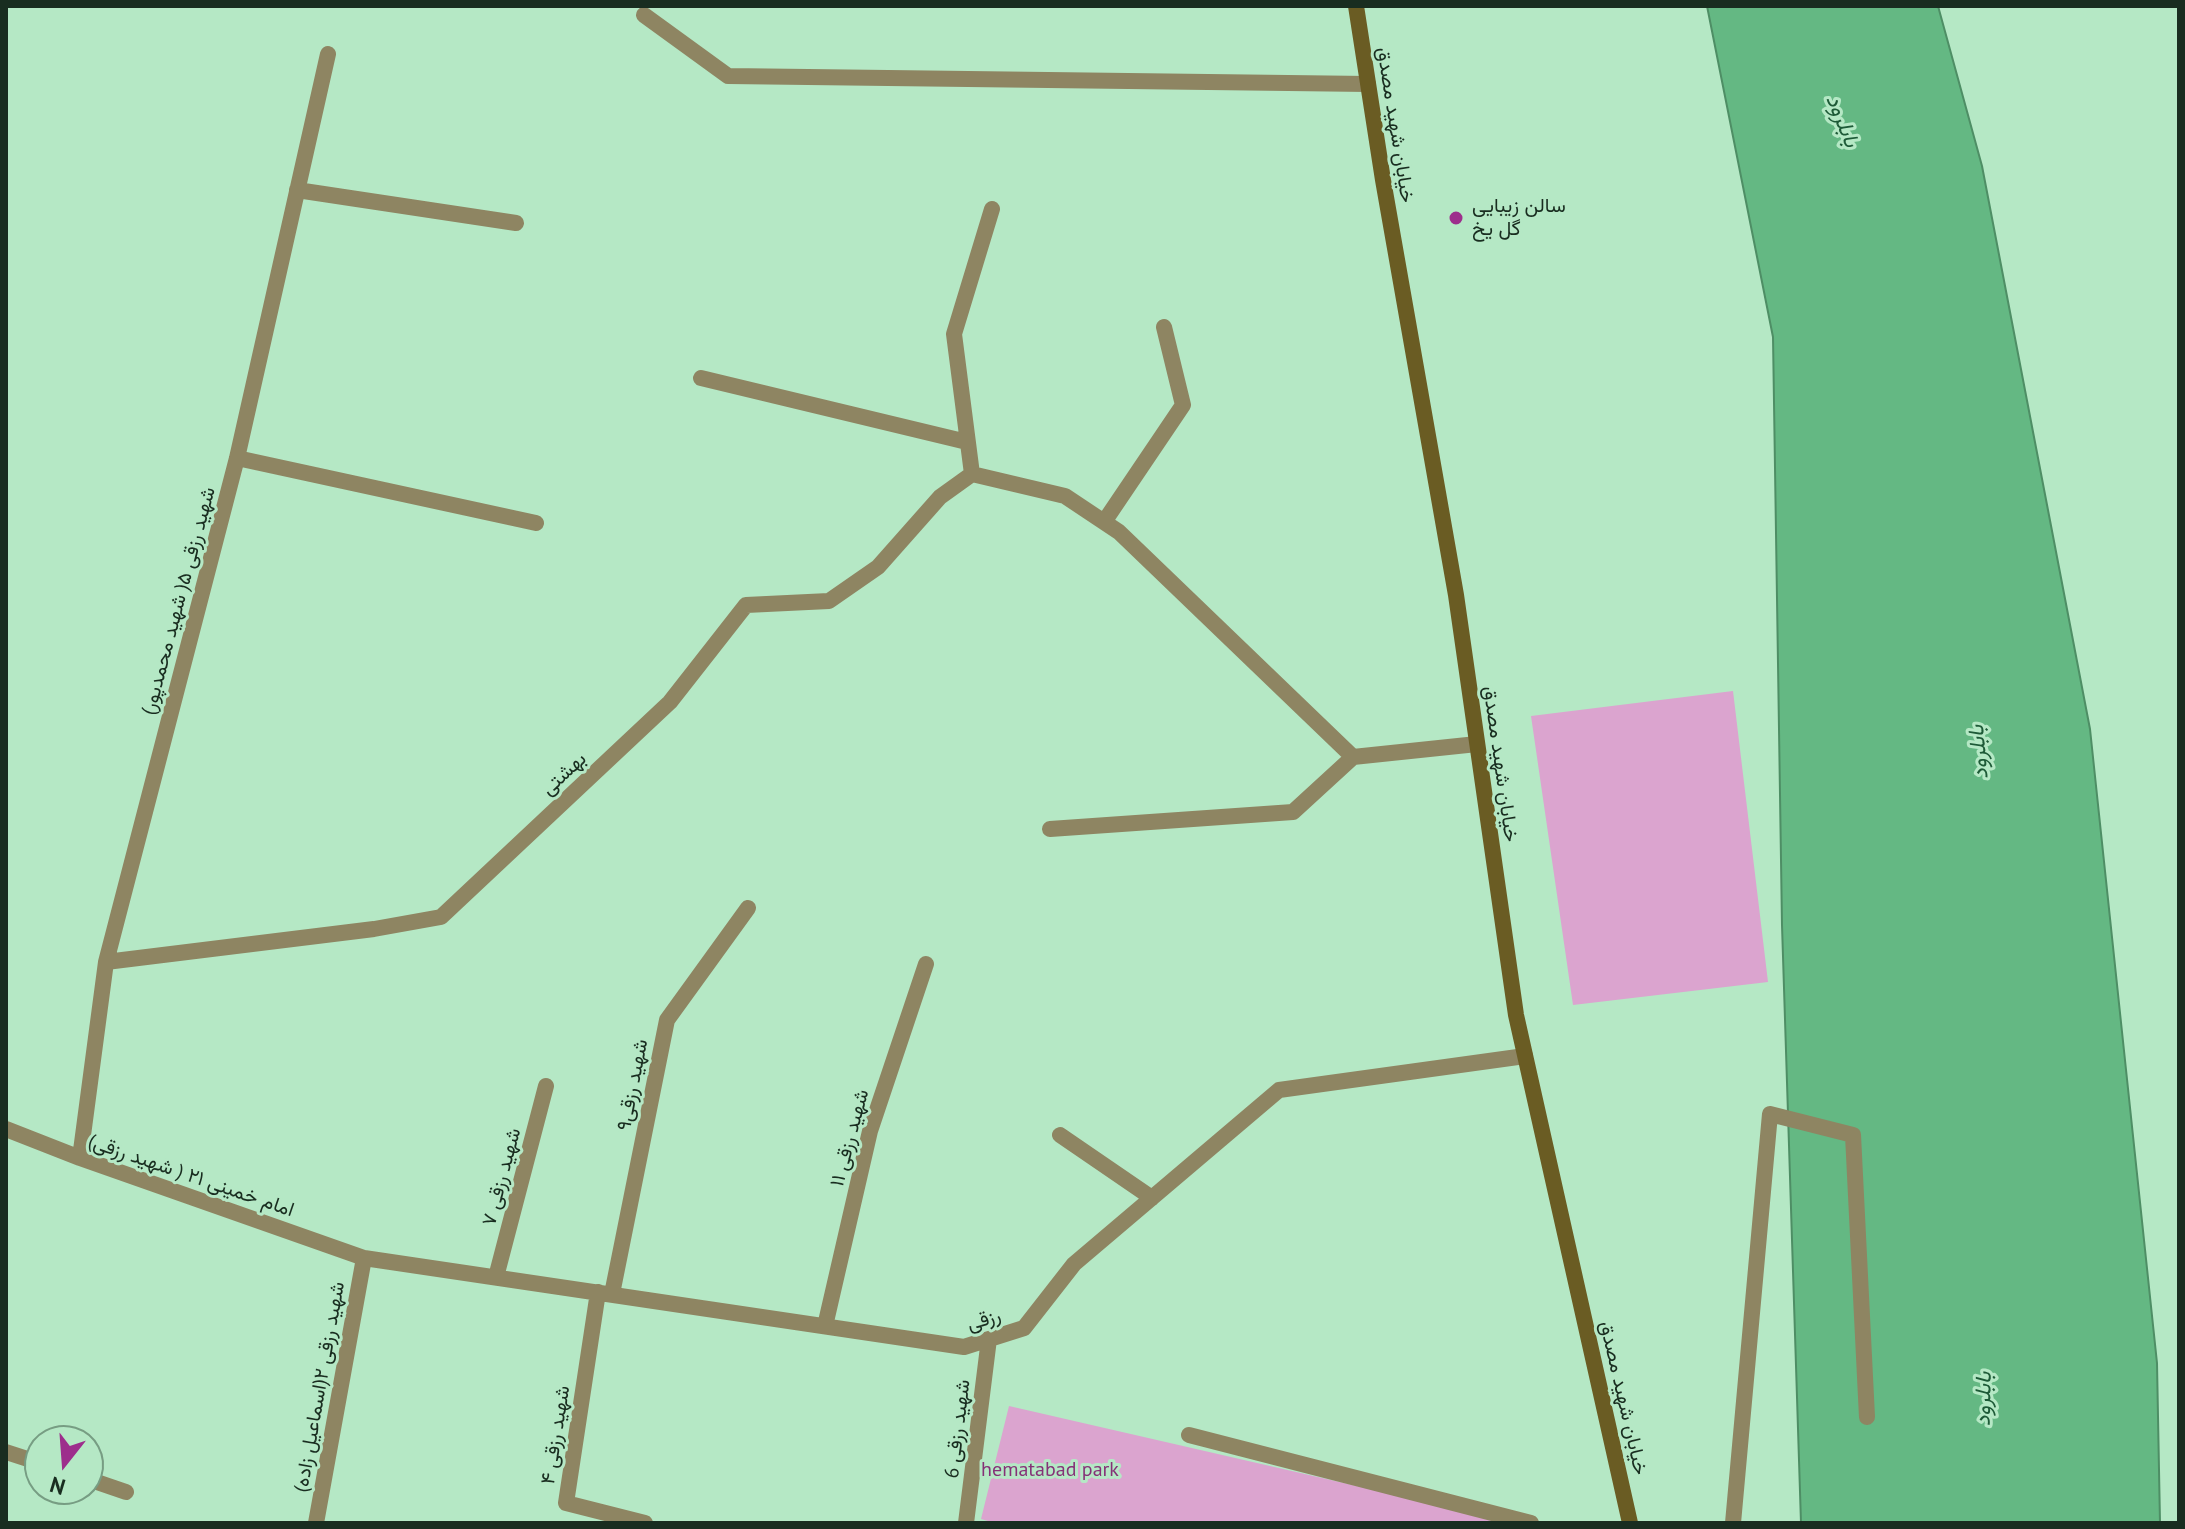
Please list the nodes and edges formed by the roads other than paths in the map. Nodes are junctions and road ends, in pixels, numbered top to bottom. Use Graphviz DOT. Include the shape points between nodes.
graph roads {
  1 [pos="1356,6"];
  2 [pos="644,15"];
  3 [pos="328,54"];
  4 [pos="1368,84"];
  5 [pos="297,190"];
  6 [pos="992,209"];
  7 [pos="516,223"];
  8 [pos="1164,327"];
  9 [pos="701,378"];
  10 [pos="967,442"];
  11 [pos="237,458"];
  12 [pos="972,474"];
  13 [pos="1104,522"];
  14 [pos="536,523"];
  15 [pos="1477,744"];
  16 [pos="1353,757"];
  17 [pos="1050,829"];
  18 [pos="748,908"];
  19 [pos="106,962"];
  20 [pos="926,964"];
  21 [pos="1525,1056"];
  22 [pos="546,1086"];
  23 [pos="6,1129"];
  24 [pos="1060,1135"];
  25 [pos="80,1158"];
  26 [pos="1152,1198"];
  27 [pos="364,1258"];
  28 [pos="496,1277"];
  29 [pos="605,1293"];
  30 [pos="825,1326"];
  31 [pos="989,1339"];
  32 [pos="1867,1417"];
  33 [pos="1189,1435"];
  34 [pos="104,1484"];
  35 [pos="126,1492"];
  36 [pos="316,1523"];
  37 [pos="645,1523"];
  38 [pos="966,1523"];
  39 [pos="1531,1523"];
  40 [pos="1630,1523"];
  41 [pos="1733,1523"];
  1 -- 4 [label="street, خیابان شهید مصدق"];
  2 -- 4 [label="street" via="728,76"];
  3 -- 5 [label="street, شهید رزقی ۵( شهید محمدپور)"];
  4 -- 15 [label="street, خیابان شهید مصدق"];
  5 -- 7 [label="street"];
  5 -- 11 [label="street, شهید رزقی ۵( شهید محمدپور)"];
  6 -- 10 [label="street" via="954,334"];
  8 -- 13 [label="street" via="1183,405"];
  9 -- 10 [label="street"];
  10 -- 12 [label="street"];
  11 -- 14 [label="street"];
  11 -- 19 [label="street, شهید رزقی ۵( شهید محمدپور)"];
  12 -- 13 [label="street" via="1065,496"];
  12 -- 19 [label="street, بهشتی" via="940,497 878,567 829,601 746,605 670,702 441,917"];
  13 -- 16 [label="street"];
  15 -- 16 [label="street"];
  15 -- 21 [label="street, خیابان شهید مصدق"];
  16 -- 17 [label="street" via="1293,812"];
  18 -- 29 [label="street, شهید رزقی۹" via="667,1020"];
  19 -- 25 [label="street, شهید رزقی ۵( شهید محمدپور)"];
  20 -- 30 [label="street, شهید رزقی ۱۱" via="870,1131"];
  21 -- 26 [label="street, رزقی" via="1279,1090"];
  21 -- 40 [label="street, خیابان شهید مصدق"];
  22 -- 28 [label="street, شهید رزقی ۷"];
  23 -- 25 [label="street, امام خمینی ۲۱ ( شهید رزقی)"];
  24 -- 26 [label="street"];
  25 -- 27 [label="street, امام خمینی ۲۱ ( شهید رزقی)"];
  26 -- 31 [label="street, رزقی" via="1074,1264 1024,1328"];
  27 -- 28 [label="street, رزقی"];
  27 -- 36 [label="street, شهید رزقی ۲(اسماعیل زاده)"];
  28 -- 29 [label="street, رزقی"];
  29 -- 30 [label="street, رزقی"];
  29 -- 37 [label="street, شهید رزقی ۴" via="566,1503"];
  30 -- 31 [label="street, رزقی" via="964,1347"];
  31 -- 38 [label="street, شهید رزقی 6"];
  32 -- 41 [label="street" via="1853,1135 1770,1114"];
  33 -- 39 [label="street"];
  34 -- 35 [label="street"];
}
